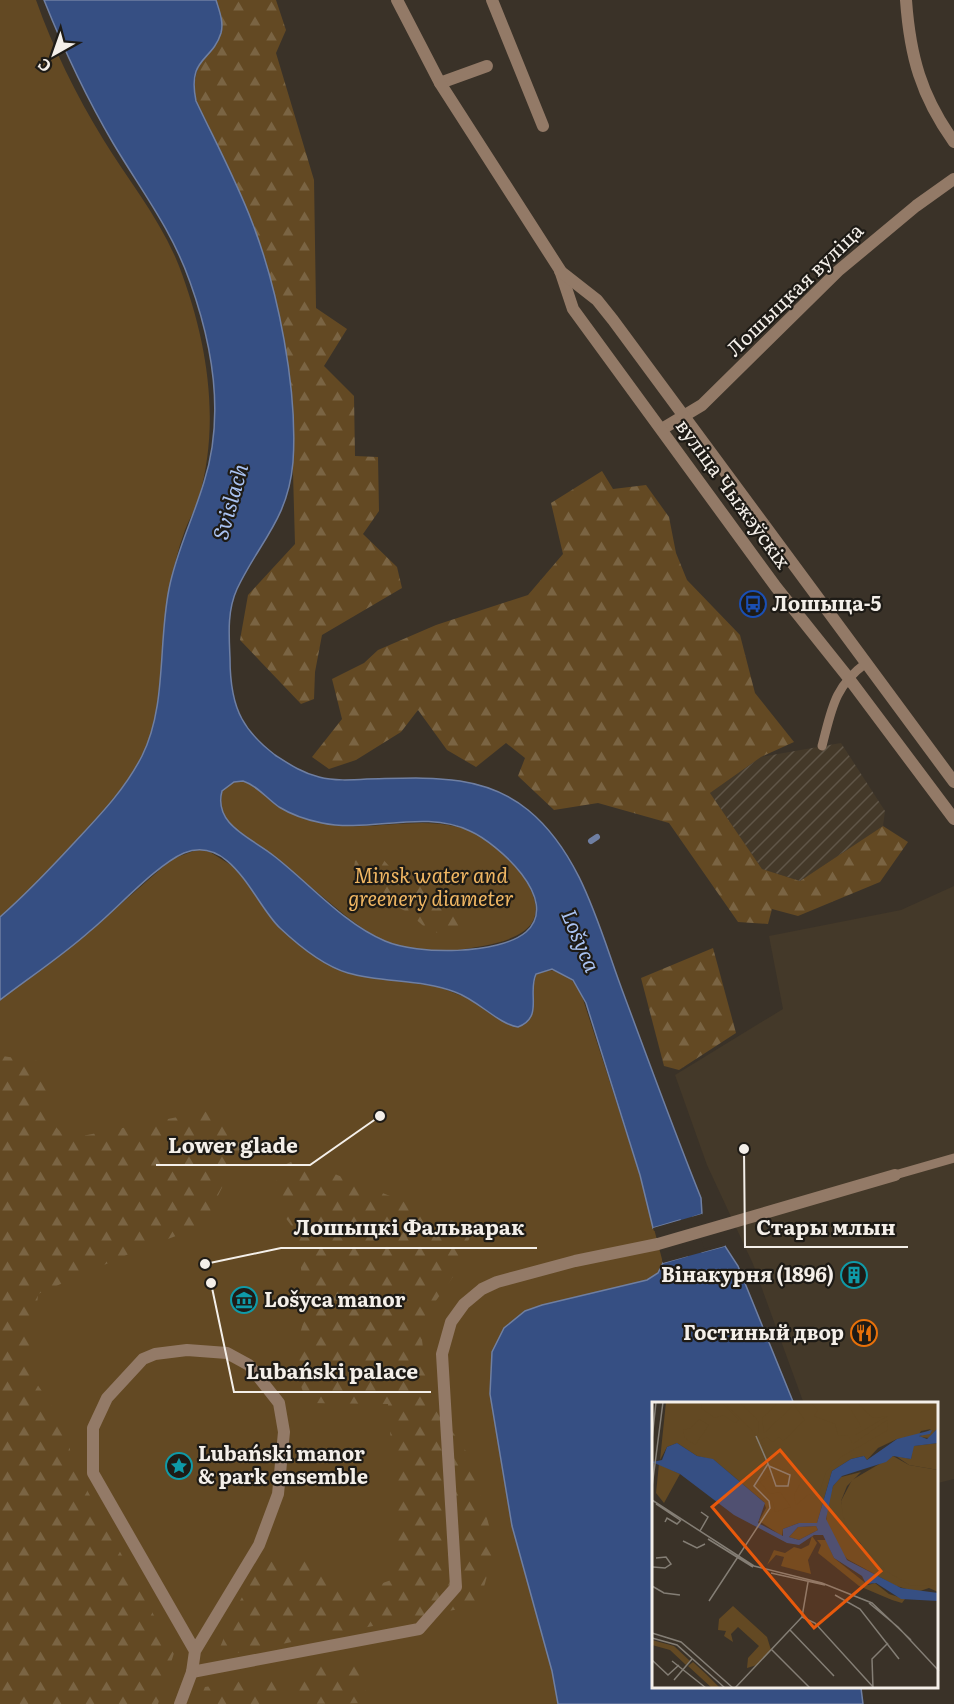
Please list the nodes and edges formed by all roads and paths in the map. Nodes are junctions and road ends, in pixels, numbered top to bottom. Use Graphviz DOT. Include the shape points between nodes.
graph roads {
  1 [pos="398,0"];
  2 [pos="492,0"];
  3 [pos="906,0"];
  4 [pos="487,66"];
  5 [pos="440,83"];
  6 [pos="543,126"];
  7 [pos="954,141"];
  8 [pos="954,179"];
  9 [pos="560,270"];
  10 [pos="685,416"];
  11 [pos="662,429"];
  12 [pos="866,663"];
  13 [pos="848,676"];
  14 [pos="822,746"];
  15 [pos="954,782"];
  16 [pos="954,819"];
  17 [pos="954,1158"];
  18 [pos="895,1175"];
  19 [pos="195,1652"];
  20 [pos="192,1672"];
  21 [pos="180,1704"];
  1 -- 5 [label="street, вуліца Чыжэўскіх"];
  2 -- 6 [label="street"];
  3 -- 7 [label="street" via="914,66 927,99"];
  4 -- 5 [label="street"];
  5 -- 9 [label="street, вуліца Чыжэўскіх"];
  8 -- 10 [label="street, Лошыцкая вуліца" via="838,271 755,355"];
  9 -- 10 [label="street, вуліца Чыжэўскіх" via="597,300"];
  9 -- 11 [label="street, вуліца Чыжэўскіх" via="573,309"];
  10 -- 11 [label="street, Лошыцкая вуліца"];
  10 -- 12 [label="street, вуліца Чыжэўскіх"];
  11 -- 13 [label="street, вуліца Чыжэўскіх" via="776,587"];
  12 -- 13 [label="lane"];
  12 -- 15 [label="street, вуліца Чыжэўскіх"];
  13 -- 14 [label="lane" via="834,703"];
  13 -- 16 [label="street, вуліца Чыжэўскіх"];
  17 -- 18 [label="lane"];
  18 -- 20 [label="street" via="658,1244 575,1261 482,1289 464,1304 452,1322 442,1354 456,1587 419,1629"];
  19 -- 19 [label="street" via="259,1545 278,1494 284,1432 279,1403 249,1365 227,1353 187,1350 143,1359 107,1398 93,1428 93,1473"];
  19 -- 20 [label="street"];
  20 -- 21 [label="street"];
}
